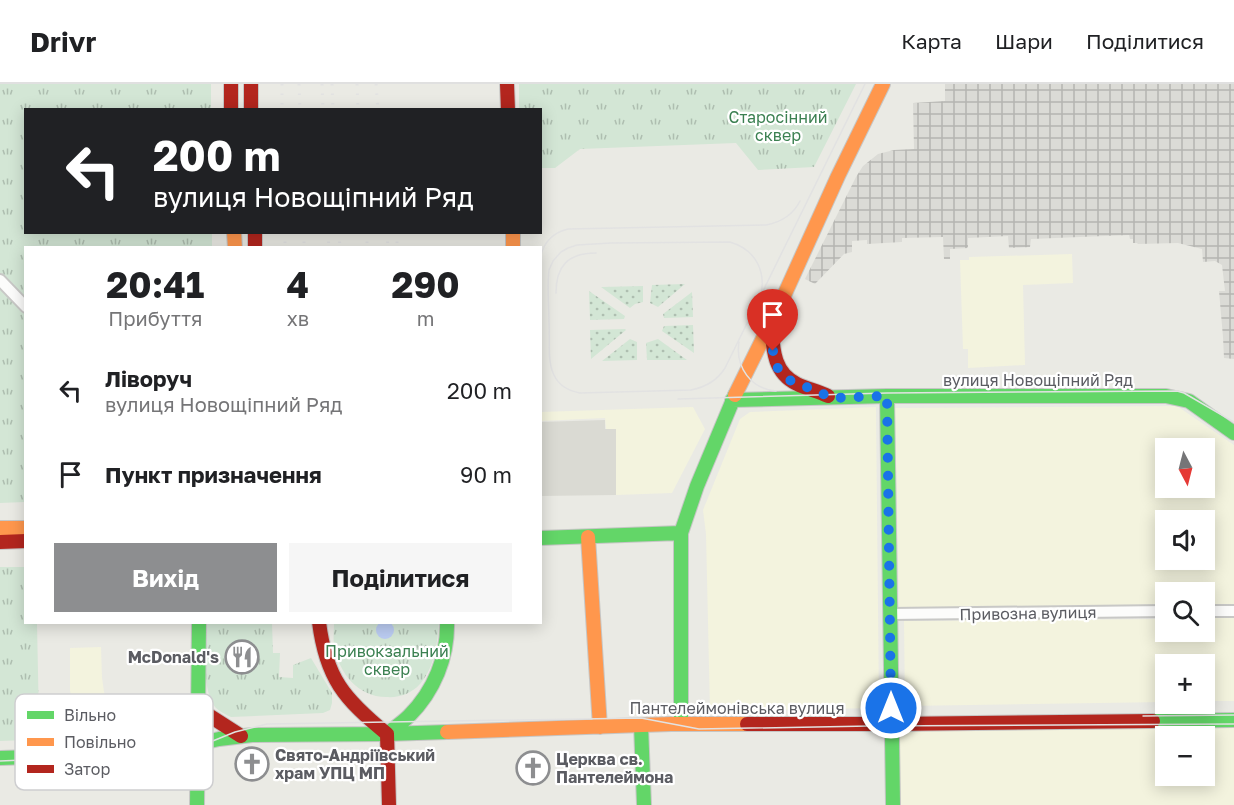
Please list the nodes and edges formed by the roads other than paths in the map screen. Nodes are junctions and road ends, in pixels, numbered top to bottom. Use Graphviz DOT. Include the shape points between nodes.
graph roads {
  1 [pos="231,84"];
  2 [pos="250,84"];
  3 [pos="507,84"];
  4 [pos="884,84"];
  5 [pos="231,108"];
  6 [pos="251,108"];
  7 [pos="508,108"];
  8 [pos="0,280"];
  9 [pos="24,305"];
  10 [pos="771,322"];
  11 [pos="887,396"];
  12 [pos="831,398"];
  13 [pos="732,400"];
  14 [pos="1234,433"];
  15 [pos="0,528"];
  16 [pos="24,528"];
  17 [pos="681,533"];
  18 [pos="588,537"];
  19 [pos="542,538"];
  20 [pos="24,541"];
  21 [pos="0,542"];
  22 [pos="1215,611"];
  23 [pos="1234,611"];
  24 [pos="1155,612"];
  25 [pos="891,614"];
  26 [pos="199,624"];
  27 [pos="319,624"];
  28 [pos="447,624"];
  29 [pos="199,694"];
  30 [pos="213,718"];
  31 [pos="1234,720"];
  32 [pos="681,724"];
  33 [pos="892,724"];
  34 [pos="640,725"];
  35 [pos="600,727"];
  36 [pos="387,734"];
  37 [pos="241,736"];
  38 [pos="213,740"];
  39 [pos="0,758"];
  40 [pos="15,758"];
  41 [pos="389,805"];
  42 [pos="644,805"];
  43 [pos="893,805"];
  1 -- 5 [label="main road"];
  2 -- 6 [label="main road"];
  3 -- 7 [label="main road"];
  4 -- 10 [label="main road"];
  8 -- 9 [label="street"];
  10 -- 12 [label="main road, вулиця Новощіпний Ряд" via="774,359 781,373"];
  10 -- 13 [label="main road"];
  11 -- 12 [label="main road, вулиця Новощіпний Ряд"];
  11 -- 14 [label="main road, вулиця Новощіпний Ряд" via="1166,396 1189,401"];
  11 -- 25 [label="main road"];
  12 -- 13 [label="main road, вулиця Новощіпний Ряд"];
  13 -- 17 [label="main road"];
  15 -- 16 [label="main road"];
  17 -- 18 [label="main road"];
  17 -- 32 [label="main road"];
  18 -- 19 [label="main road"];
  18 -- 35 [label="main road"];
  20 -- 21 [label="main road"];
  22 -- 23 [label="street"];
  24 -- 25 [label="street, Привозна вулиця"];
  25 -- 33 [label="main road"];
  26 -- 29 [label="main road"];
  27 -- 36 [label="main road" via="326,662 337,683 349,701"];
  28 -- 36 [label="main road" via="445,651 430,687 412,713"];
  30 -- 37 [label="main road"];
  31 -- 33 [label="main road, Пантелеймонівська вулиця"];
  32 -- 33 [label="main road, Пантелеймонівська вулиця"];
  32 -- 34 [label="main road, Пантелеймонівська вулиця"];
  33 -- 43 [label="main road"];
  34 -- 35 [label="main road, Пантелеймонівська вулиця"];
  34 -- 42 [label="main road"];
  35 -- 36 [label="main road, Пантелеймонівська вулиця"];
  36 -- 37 [label="main road, Пантелеймонівська вулиця"];
  36 -- 41 [label="main road"];
  37 -- 38 [label="main road, Пантелеймонівська вулиця"];
  39 -- 40 [label="main road, Пантелеймонівська вулиця"];
}
